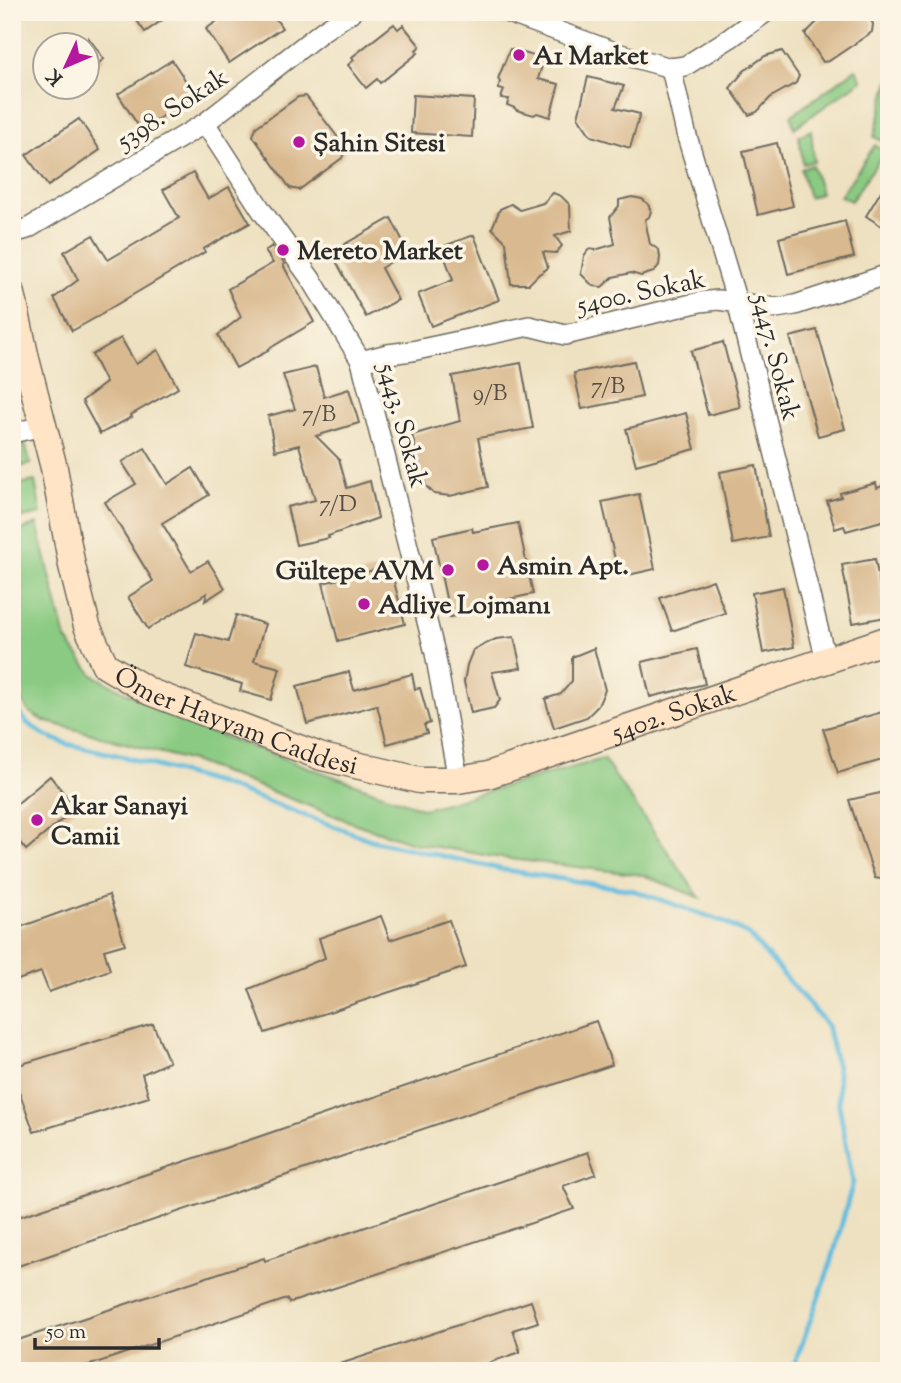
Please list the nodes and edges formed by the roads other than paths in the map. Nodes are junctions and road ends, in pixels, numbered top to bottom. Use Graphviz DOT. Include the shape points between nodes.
graph roads {
  1 [pos="352,12"];
  2 [pos="506,12"];
  3 [pos="766,12"];
  4 [pos="671,68"];
  5 [pos="205,123"];
  6 [pos="12,233"];
  7 [pos="889,274"];
  8 [pos="12,294"];
  9 [pos="737,302"];
  10 [pos="361,361"];
  11 [pos="43,426"];
  12 [pos="12,433"];
  13 [pos="889,639"];
  14 [pos="826,660"];
  15 [pos="458,780"];
  1 -- 5 [label="street, 5398. Sokak"];
  2 -- 4 [label="street"];
  3 -- 4 [label="street" via="685,66"];
  4 -- 9 [label="street, 5447. Sokak"];
  5 -- 6 [label="street, 5398. Sokak" via="27,229"];
  5 -- 10 [label="street, 5443. Sokak"];
  7 -- 9 [label="street, 5400. Sokak" via="795,305 776,308"];
  8 -- 11 [label="street, Ömer Hayyam Caddesi"];
  9 -- 10 [label="street, 5400. Sokak" via="701,302 565,335 529,326"];
  9 -- 14 [label="street, 5447. Sokak"];
  10 -- 15 [label="street, 5443. Sokak" via="435,653"];
  11 -- 12 [label="street"];
  11 -- 15 [label="street, Ömer Hayyam Caddesi" via="87,625 105,665 150,692 322,757 419,780"];
  13 -- 14 [label="street, 5402. Sokak"];
  14 -- 15 [label="street, 5402. Sokak" via="488,775"];
}
